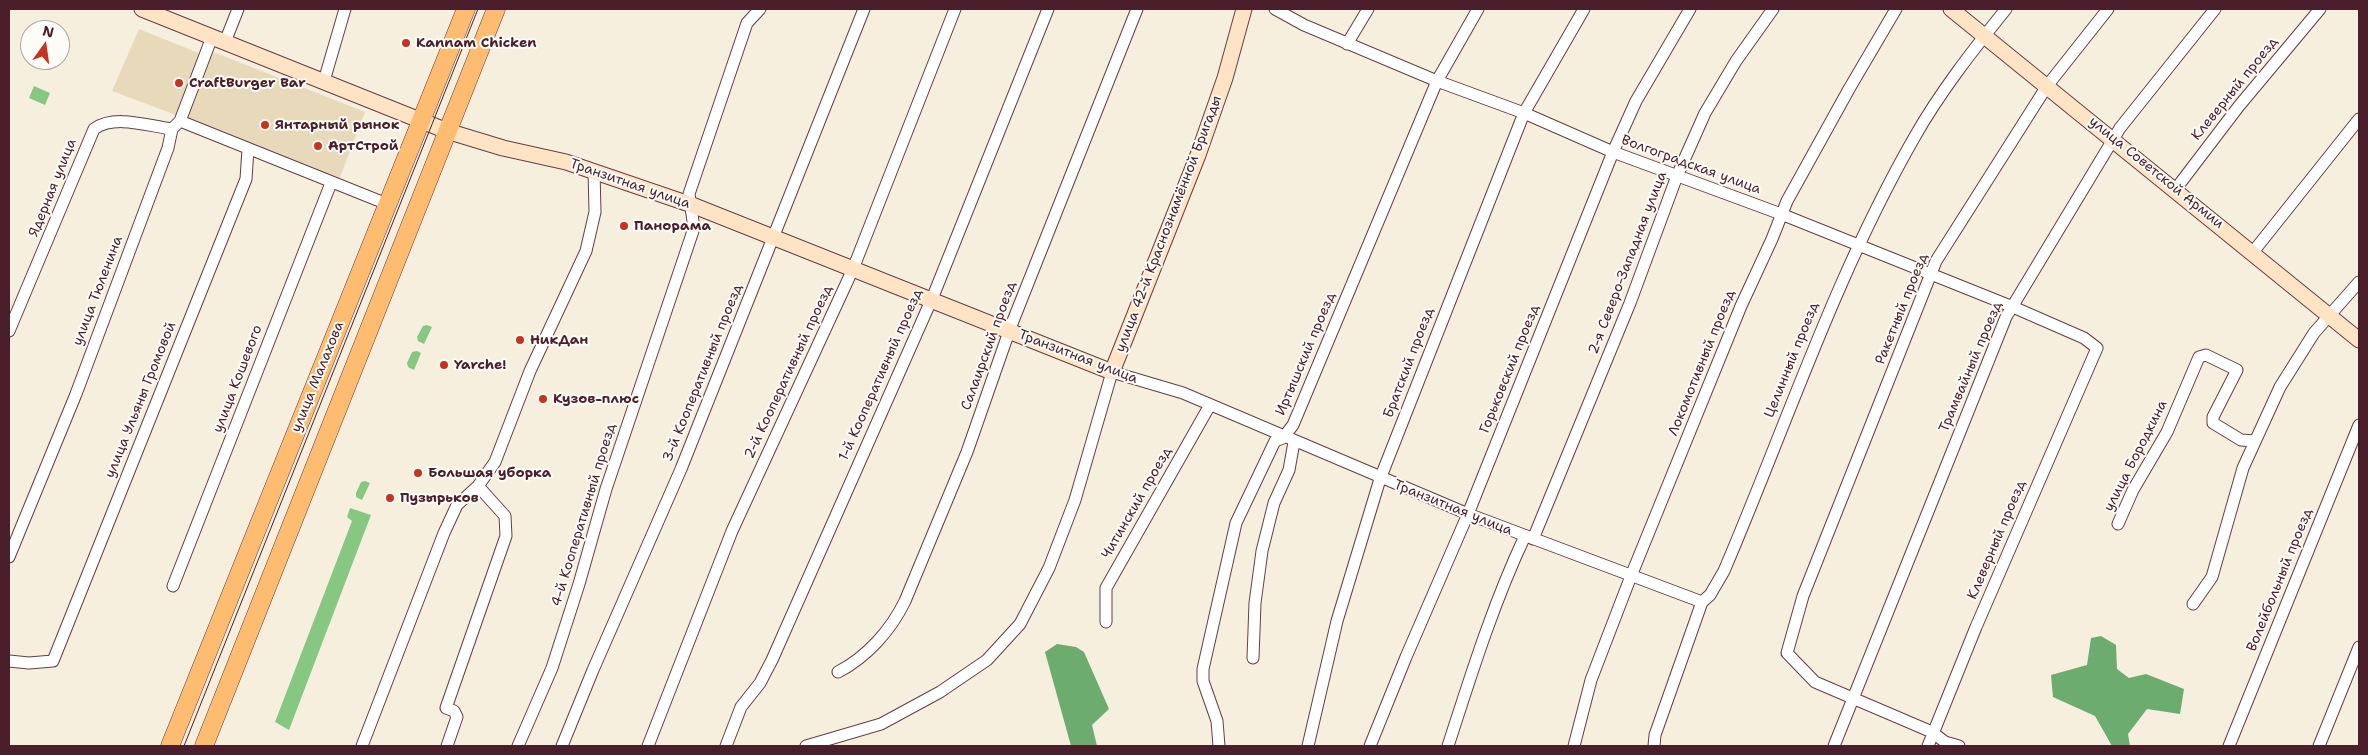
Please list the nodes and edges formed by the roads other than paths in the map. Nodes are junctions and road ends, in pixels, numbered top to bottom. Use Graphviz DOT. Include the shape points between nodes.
graph roads {
  1 [pos="145,9"];
  2 [pos="238,9"];
  3 [pos="345,9"];
  4 [pos="466,9"];
  5 [pos="496,9"];
  6 [pos="760,9"];
  7 [pos="864,9"];
  8 [pos="955,9"];
  9 [pos="1048,9"];
  10 [pos="1137,9"];
  11 [pos="1244,9"];
  12 [pos="1275,9"];
  13 [pos="1368,9"];
  14 [pos="1478,9"];
  15 [pos="1584,9"];
  16 [pos="1690,9"];
  17 [pos="1773,9"];
  18 [pos="1896,9"];
  19 [pos="1950,9"];
  20 [pos="2006,9"];
  21 [pos="2108,9"];
  22 [pos="2215,9"];
  23 [pos="2320,9"];
  24 [pos="1983,36"];
  25 [pos="219,39"];
  26 [pos="1347,44"];
  27 [pos="324,81"];
  28 [pos="1437,81"];
  29 [pos="2047,86"];
  30 [pos="1524,113"];
  31 [pos="2359,119"];
  32 [pos="421,120"];
  33 [pos="176,125"];
  34 [pos="447,131"];
  35 [pos="2113,139"];
  36 [pos="248,149"];
  37 [pos="1613,152"];
  38 [pos="594,171"];
  39 [pos="1677,176"];
  40 [pos="331,183"];
  41 [pos="2175,190"];
  42 [pos="387,204"];
  43 [pos="692,205"];
  44 [pos="1781,214"];
  45 [pos="774,237"];
  46 [pos="1858,245"];
  47 [pos="2253,252"];
  48 [pos="853,268"];
  49 [pos="1932,275"];
  50 [pos="2359,282"];
  51 [pos="930,300"];
  52 [pos="2013,306"];
  53 [pos="342,316"];
  54 [pos="2330,316"];
  55 [pos="369,327"];
  56 [pos="9,331"];
  57 [pos="1010,332"];
  58 [pos="2359,340"];
  59 [pos="2097,348"];
  60 [pos="1112,372"];
  61 [pos="1210,404"];
  62 [pos="2359,425"];
  63 [pos="1289,440"];
  64 [pos="2255,441"];
  65 [pos="1380,478"];
  66 [pos="478,486"];
  67 [pos="1468,514"];
  68 [pos="2118,524"];
  69 [pos="1529,538"];
  70 [pos="9,557"];
  71 [pos="1631,576"];
  72 [pos="173,586"];
  73 [pos="1702,602"];
  74 [pos="2193,604"];
  75 [pos="1106,622"];
  76 [pos="2359,648"];
  77 [pos="1254,658"];
  78 [pos="9,661"];
  79 [pos="838,672"];
  80 [pos="1854,698"];
  81 [pos="1932,732"];
  82 [pos="170,746"];
  83 [pos="204,746"];
  84 [pos="362,746"];
  85 [pos="447,746"];
  86 [pos="518,746"];
  87 [pos="562,746"];
  88 [pos="648,746"];
  89 [pos="726,746"];
  90 [pos="806,746"];
  91 [pos="1219,746"];
  92 [pos="1308,746"];
  93 [pos="1370,746"];
  94 [pos="1448,746"];
  95 [pos="1574,746"];
  96 [pos="1654,746"];
  97 [pos="1834,746"];
  98 [pos="1928,746"];
  99 [pos="1959,746"];
  100 [pos="2229,746"];
  101 [pos="2319,746"];
  1 -- 25 [label="street, Транзитная улица"];
  2 -- 25 [label="street, улица Тюленина"];
  3 -- 27 [label="street"];
  4 -- 32 [label="main road, улица Малахова"];
  5 -- 34 [label="main road, улица Малахова"];
  6 -- 43 [label="street, 4-й Кооперативный проезд" via="747,23 689,194"];
  7 -- 45 [label="street, 3-й Кооперативный проезд"];
  8 -- 48 [label="street, 2-й Кооперативный проезд"];
  9 -- 51 [label="street, 1-й Кооперативный проезд"];
  10 -- 57 [label="street, Салаирский проезд"];
  11 -- 60 [label="street, улица 42-й Краснознамённой Бригады" via="1225,78 1198,154"];
  12 -- 26 [label="street, Волгоградская улица" via="1296,22"];
  13 -- 26 [label="street"];
  14 -- 28 [label="street, Иртышский проезд"];
  15 -- 30 [label="street, Братский проезд"];
  16 -- 37 [label="street, Горьковский проезд" via="1636,101"];
  17 -- 39 [label="street, 2-я Северо-Западная улица" via="1736,61 1705,113"];
  18 -- 44 [label="street, Локомотивный проезд"];
  19 -- 24 [label="street, улица Советской Армии"];
  20 -- 24 [label="street, Целинный проезд"];
  21 -- 29 [label="street, Ракетный проезд"];
  22 -- 35 [label="street, Трамвайный проезд"];
  23 -- 41 [label="street, Клеверный проезд" via="2239,106"];
  24 -- 29 [label="street, улица Советской Армии"];
  24 -- 46 [label="street, Целинный проезд" via="1914,137"];
  25 -- 27 [label="street, Транзитная улица"];
  25 -- 33 [label="street, улица Тюленина"];
  26 -- 28 [label="street, Волгоградская улица"];
  27 -- 32 [label="street, Транзитная улица"];
  28 -- 30 [label="street, Волгоградская улица"];
  28 -- 63 [label="street, Иртышский проезд"];
  29 -- 35 [label="street, улица Советской Армии"];
  29 -- 49 [label="street, Ракетный проезд" via="1936,260"];
  30 -- 37 [label="street, Волгоградская улица"];
  30 -- 65 [label="street, Братский проезд"];
  31 -- 47 [label="street"];
  32 -- 34 [label="street, Транзитная улица"];
  32 -- 42 [label="main road, улица Малахова"];
  33 -- 36 [label="street"];
  33 -- 56 [label="street, Ядерная улица" via="120,122 94,129"];
  33 -- 70 [label="street, улица Тюленина" via="79,385"];
  34 -- 38 [label="street, Транзитная улица"];
  34 -- 55 [label="main road, улица Малахова"];
  35 -- 41 [label="street, улица Советской Армии"];
  35 -- 52 [label="street, Трамвайный проезд"];
  36 -- 40 [label="street"];
  36 -- 78 [label="street, улица Ульяны Громовой" via="246,179 53,660"];
  37 -- 39 [label="street, Волгоградская улица"];
  37 -- 67 [label="street, Горьковский проезд"];
  38 -- 43 [label="street, Транзитная улица"];
  38 -- 66 [label="street" via="595,212 586,251 530,371 494,462"];
  39 -- 44 [label="street, Волгоградская улица"];
  39 -- 69 [label="street, 2-я Северо-Западная улица" via="1630,302"];
  40 -- 42 [label="street"];
  40 -- 72 [label="street, улица Кошевого"];
  41 -- 47 [label="street, улица Советской Армии"];
  42 -- 53 [label="main road, улица Малахова"];
  43 -- 45 [label="street, Транзитная улица"];
  43 -- 86 [label="street, 4-й Кооперативный проезд" via="694,228 606,489 552,668"];
  44 -- 46 [label="street, Волгоградская улица"];
  44 -- 71 [label="street, Локомотивный проезд"];
  45 -- 48 [label="street, Транзитная улица"];
  45 -- 87 [label="street, 3-й Кооперативный проезд" via="681,469"];
  46 -- 49 [label="street, Волгоградская улица"];
  46 -- 73 [label="street, Целинный проезд" via="1825,318 1724,571"];
  47 -- 54 [label="street, улица Советской Армии"];
  48 -- 51 [label="street, Транзитная улица"];
  48 -- 88 [label="street, 2-й Кооперативный проезд" via="732,531"];
  49 -- 52 [label="street, Волгоградская улица"];
  49 -- 80 [label="street, Ракетный проезд" via="1803,596 1787,653 1815,682"];
  50 -- 54 [label="street"];
  51 -- 57 [label="street, Транзитная улица"];
  51 -- 89 [label="street, 1-й Кооперативный проезд" via="772,660 760,683 741,707"];
  52 -- 59 [label="street, Волгоградская улица" via="2084,338"];
  52 -- 80 [label="street, Трамвайный проезд"];
  53 -- 55 [label="main road"];
  53 -- 82 [label="main road, улица Малахова"];
  54 -- 58 [label="street, улица Советской Армии"];
  54 -- 64 [label="street" via="2314,333 2280,387"];
  55 -- 83 [label="main road, улица Малахова"];
  57 -- 60 [label="street, Транзитная улица"];
  57 -- 79 [label="street, Салаирский проезд" via="967,452 894,623 854,664"];
  59 -- 81 [label="street, Клеверный проезд"];
  60 -- 61 [label="street, Транзитная улица"];
  60 -- 90 [label="street, улица 42-й Краснознамённой Бригады" via="1075,500 1049,568 1020,624 987,660 940,692 881,724"];
  61 -- 63 [label="street, Транзитная улица"];
  61 -- 75 [label="street, Читинский проезд" via="1106,588"];
  62 -- 100 [label="street, Волейбольный проезд"];
  63 -- 65 [label="street, Транзитная улица"];
  63 -- 77 [label="street, Иртышский проезд" via="1289,470 1274,503 1262,551 1255,603"];
  63 -- 91 [label="street, Иртышский проезд" via="1275,442 1236,523 1203,669 1203,681 1217,721"];
  64 -- 68 [label="street, улица Бородкина" via="2241,440 2213,423 2237,370 2206,355 2199,357 2167,432 2133,490"];
  64 -- 74 [label="street" via="2243,468 2212,577"];
  65 -- 67 [label="street, Транзитная улица"];
  65 -- 92 [label="street, Братский проезд" via="1337,620"];
  66 -- 84 [label="street" via="457,505 444,533"];
  66 -- 85 [label="street" via="505,516 506,536 446,708 454,711 457,717"];
  67 -- 69 [label="street, Транзитная улица"];
  67 -- 93 [label="street, Горьковский проезд"];
  69 -- 71 [label="street, Транзитная улица"];
  69 -- 94 [label="street, 2-я Северо-Западная улица" via="1506,577 1485,630"];
  71 -- 73 [label="street, Транзитная улица"];
  71 -- 95 [label="street, Локомотивный проезд" via="1592,680"];
  73 -- 96 [label="street, Целинный проезд" via="1655,735"];
  76 -- 101 [label="street"];
  80 -- 81 [label="street"];
  80 -- 97 [label="street, Трамвайный проезд"];
  81 -- 98 [label="street, Клеверный проезд"];
  81 -- 99 [label="street" via="1945,742"];
}
